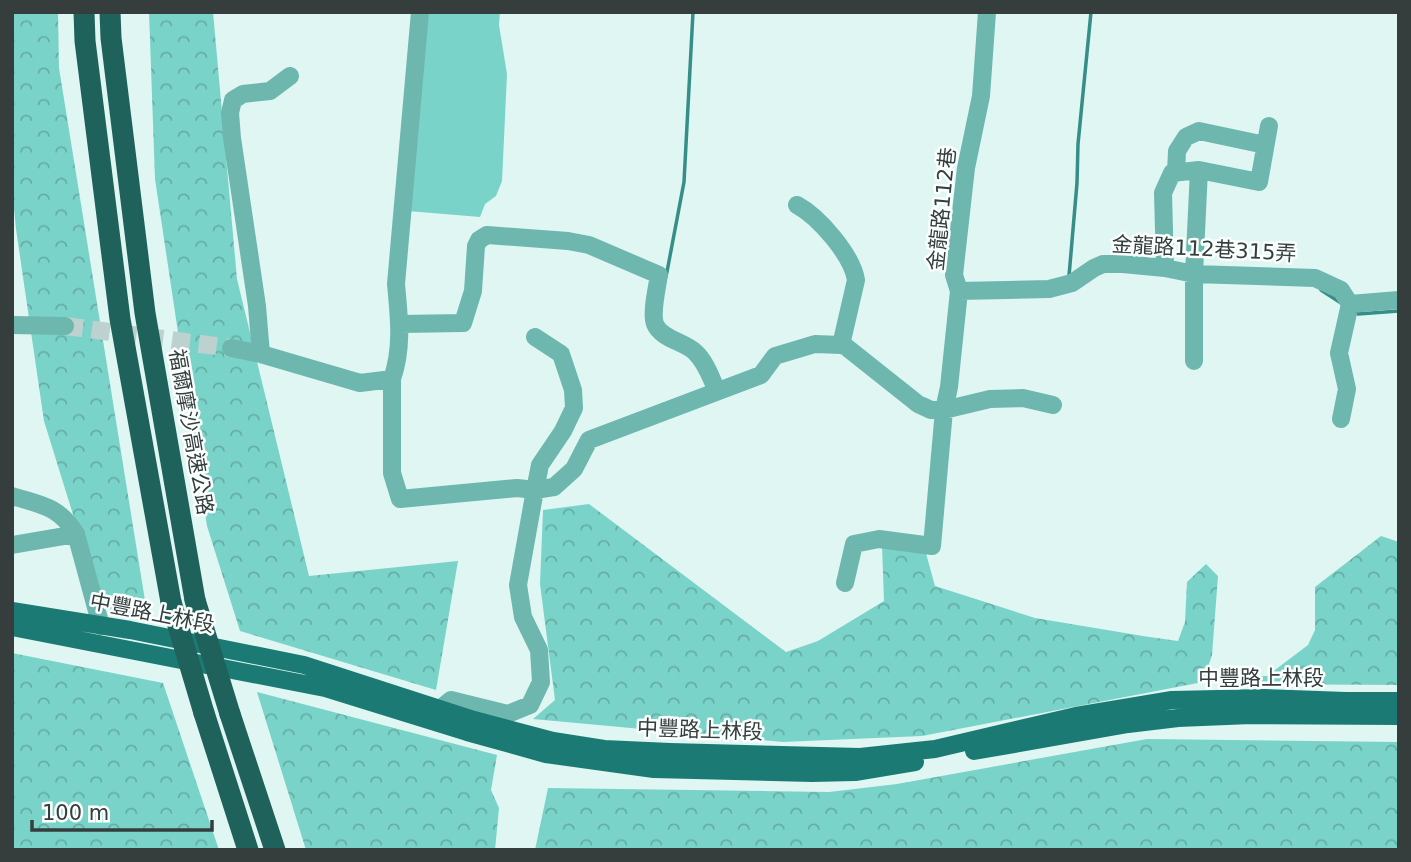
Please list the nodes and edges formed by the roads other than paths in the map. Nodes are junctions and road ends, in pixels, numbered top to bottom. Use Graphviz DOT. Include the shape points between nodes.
graph roads {
  1 [pos="84,12"];
  2 [pos="110,12"];
  3 [pos="421,12"];
  4 [pos="987,12"];
  5 [pos="290,76"];
  6 [pos="1269,126"];
  7 [pos="1265,145"];
  8 [pos="1199,170"];
  9 [pos="1176,173"];
  10 [pos="797,205"];
  11 [pos="1165,268"];
  12 [pos="1194,274"];
  13 [pos="959,291"];
  14 [pos="1399,300"];
  15 [pos="1350,304"];
  16 [pos="400,324"];
  17 [pos="12,325"];
  18 [pos="65,326"];
  19 [pos="535,337"];
  20 [pos="841,345"];
  21 [pos="231,348"];
  22 [pos="261,354"];
  23 [pos="1194,360"];
  24 [pos="391,379"];
  25 [pos="717,391"];
  26 [pos="1053,405"];
  27 [pos="944,410"];
  28 [pos="1341,419"];
  29 [pos="535,490"];
  30 [pos="12,496"];
  31 [pos="76,534"];
  32 [pos="12,545"];
  33 [pos="845,583"];
  34 [pos="12,611"];
  35 [pos="101,626"];
  36 [pos="12,627"];
  37 [pos="1399,701"];
  38 [pos="440,716"];
  39 [pos="1399,716"];
  40 [pos="248,850"];
  41 [pos="275,850"];
  1 -- 40 [label="highway, bridge" via="120,319 171,603"];
  2 -- 41 [label="highway, 福爾摩沙高速公路, bridge" via="145,313 195,600"];
  3 -- 16 [label="street" via="396,284"];
  4 -- 13 [label="street, 金龍路112巷" via="981,96 966,167 954,275"];
  5 -- 22 [label="street" via="271,91 243,94 233,100 230,113"];
  6 -- 7 [label="street"];
  7 -- 8 [label="street" via="1259,182"];
  7 -- 9 [label="street" via="1199,131 1186,137 1177,151"];
  8 -- 9 [label="street"];
  8 -- 12 [label="street"];
  9 -- 11 [label="street" via="1163,193"];
  10 -- 20 [label="street" via="829,233 855,271"];
  11 -- 12 [label="street, 金龍路112巷315弄"];
  11 -- 13 [label="street, 金龍路112巷315弄" via="1103,264 1072,283 1049,289"];
  12 -- 15 [label="street, 金龍路112巷315弄" via="1315,278 1341,290"];
  12 -- 23 [label="street"];
  13 -- 27 [label="street, 金龍路112巷"];
  14 -- 15 [label="street"];
  15 -- 28 [label="street" via="1339,353 1347,389"];
  16 -- 24 [label="street"];
  16 -- 25 [label="street" via="463,323 473,291 476,246 486,235 589,245 659,275 654,314 657,328 700,357"];
  17 -- 18 [label="street"];
  19 -- 29 [label="street" via="561,354 574,408 540,465"];
  20 -- 25 [label="street" via="815,344 775,356 761,375"];
  20 -- 27 [label="street" via="918,404"];
  21 -- 22 [label="street"];
  22 -- 24 [label="street" via="360,383"];
  24 -- 29 [label="street" via="392,473 400,499"];
  25 -- 29 [label="street" via="589,440 574,469 554,487"];
  26 -- 27 [label="street" via="1023,398 990,399"];
  27 -- 33 [label="street, 金龍路112巷" via="932,546 879,538 854,544"];
  29 -- 38 [label="street" via="517,585 523,617 539,650 541,682 530,705 508,714 451,700"];
  30 -- 31 [label="street" via="59,512"];
  31 -- 32 [label="street"];
  31 -- 35 [label="street"];
  34 -- 35 [label="main road, 中豐路上林段"];
  35 -- 38 [label="main road, 中豐路上林段" via="304,665"];
  36 -- 38 [label="main road, 中豐路上林段" via="324,688"];
  37 -- 38 [label="main road, 中豐路上林段" via="1172,700 1076,716 935,749 860,757 604,749"];
  38 -- 39 [label="main road, 中豐路上林段" via="546,754 654,769 812,773 855,772 1178,718"];
}
